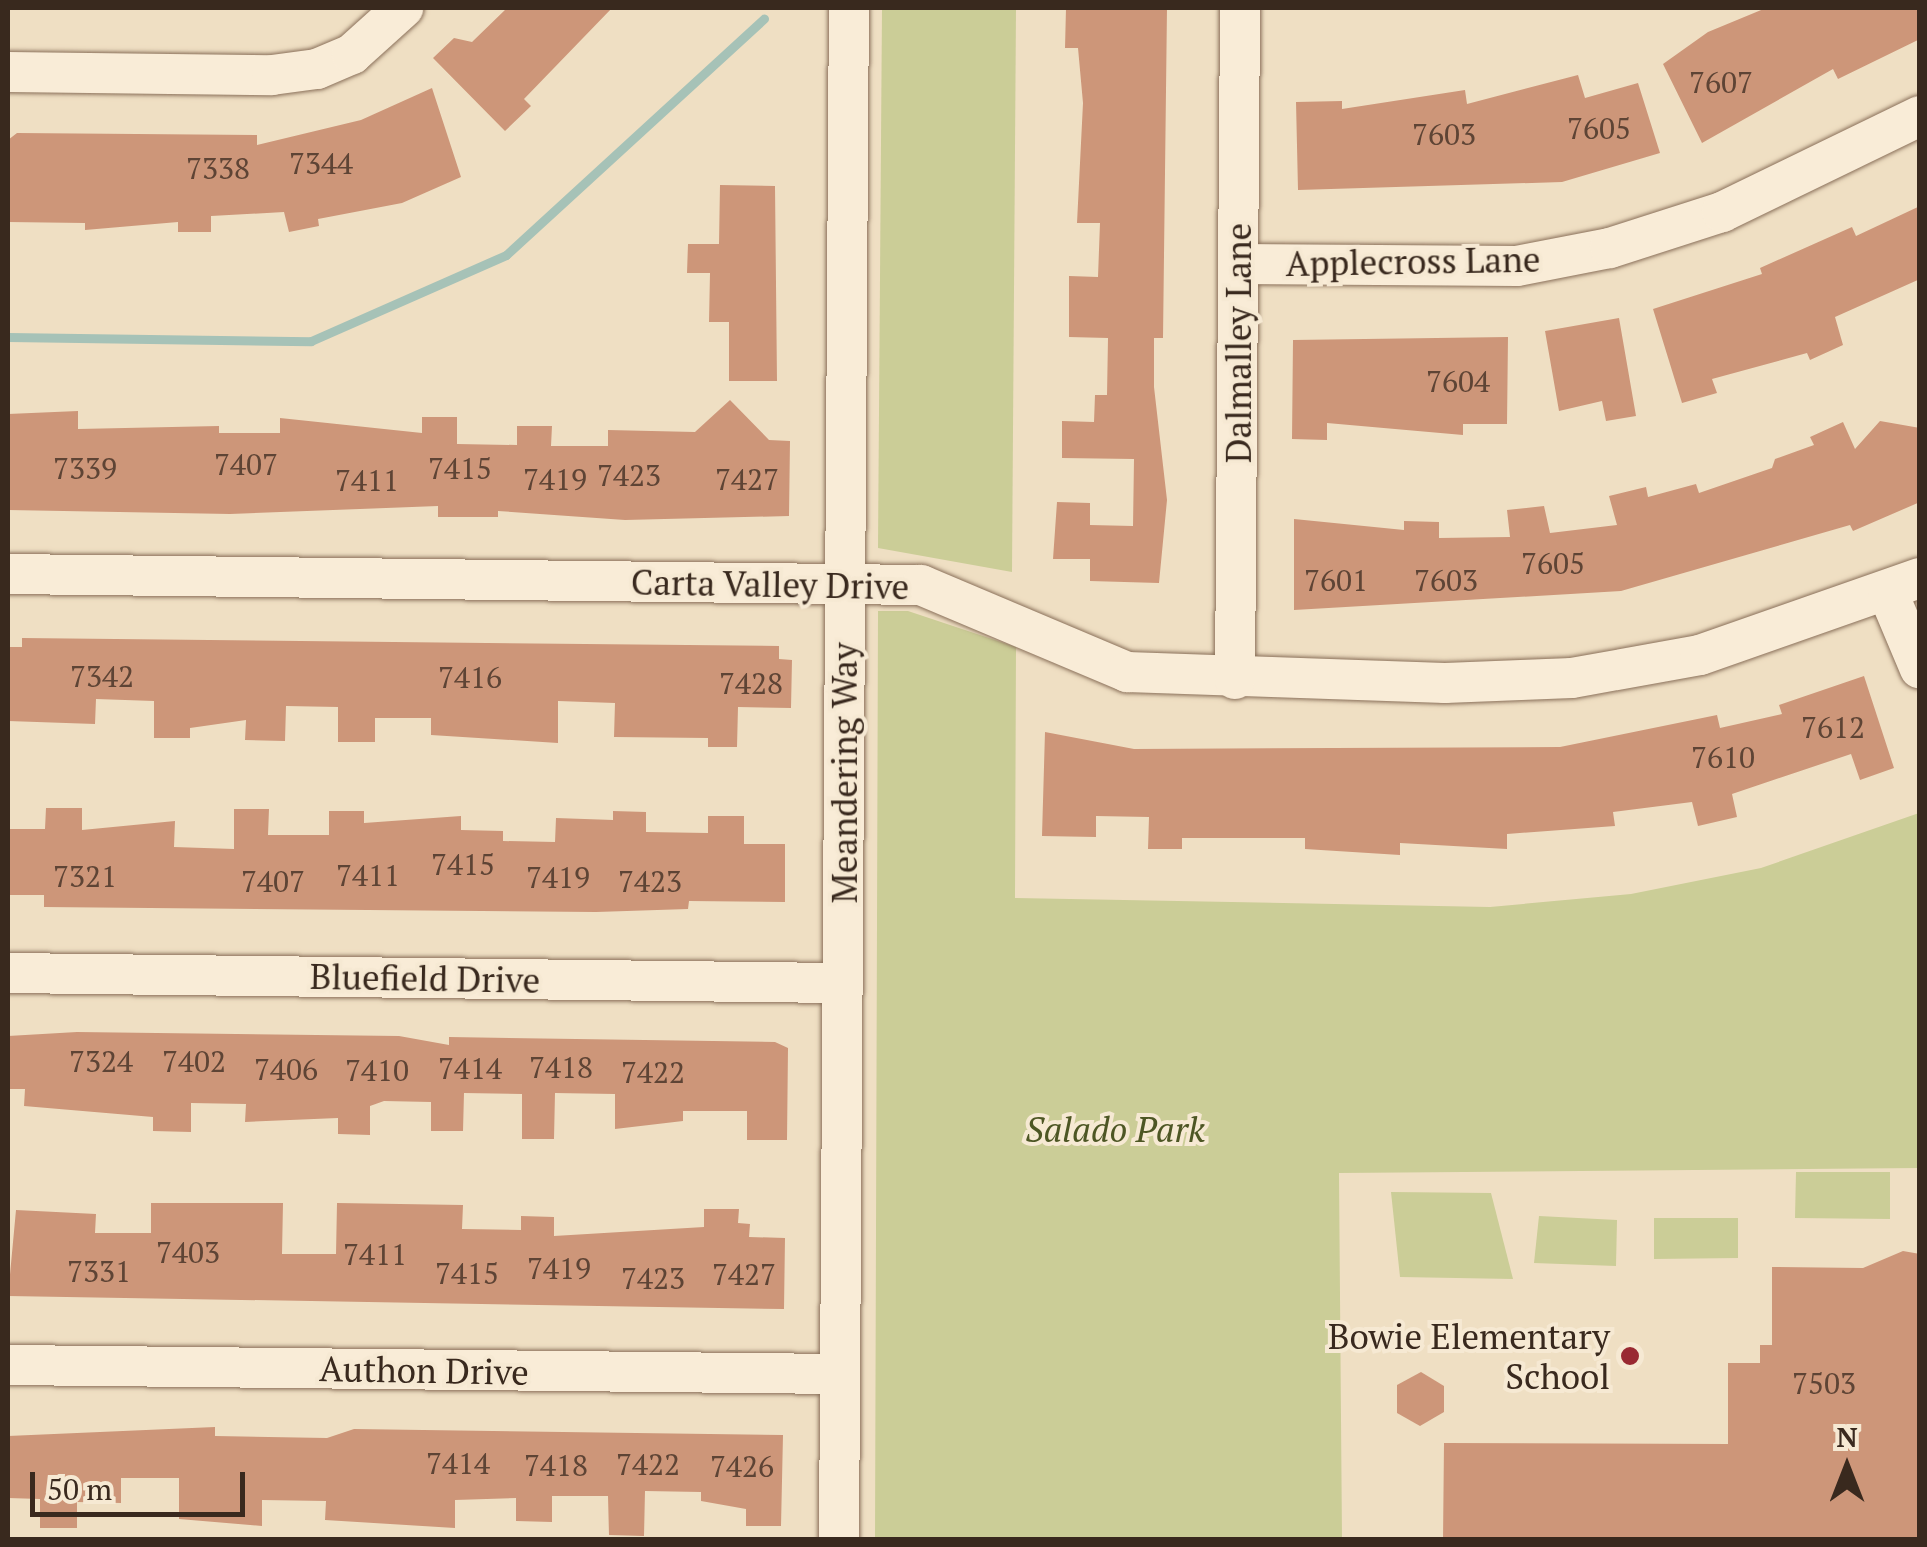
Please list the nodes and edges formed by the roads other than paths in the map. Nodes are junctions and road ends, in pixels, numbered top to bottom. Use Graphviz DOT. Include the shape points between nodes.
graph roads {
  1 [pos="403,8"];
  2 [pos="848,8"];
  3 [pos="1240,8"];
  4 [pos="8,72"];
  5 [pos="1920,116"];
  6 [pos="1238,264"];
  7 [pos="8,574"];
  8 [pos="845,583"];
  9 [pos="1904,585"];
  10 [pos="1920,669"];
  11 [pos="1235,679"];
  12 [pos="8,973"];
  13 [pos="843,984"];
  14 [pos="8,1365"];
  15 [pos="840,1374"];
  16 [pos="840,1540"];
  1 -- 4 [label="street" via="352,54 318,69 272,76"];
  2 -- 8 [label="street, Meandering Way"];
  3 -- 6 [label="street, Dalmalley Lane"];
  5 -- 6 [label="street, Applecross Lane" via="1722,212 1610,248 1517,266"];
  6 -- 11 [label="street, Dalmalley Lane"];
  7 -- 8 [label="street, Carta Valley Drive"];
  8 -- 11 [label="street, Carta Valley Drive" via="922,585 1126,672"];
  8 -- 13 [label="street, Meandering Way"];
  9 -- 10 [label="street"];
  9 -- 11 [label="street, Carta Valley Drive" via="1700,656 1572,678"];
  12 -- 13 [label="street, Bluefield Drive"];
  13 -- 15 [label="street, Meandering Way"];
  14 -- 15 [label="street, Authon Drive"];
  15 -- 16 [label="street, Meandering Way"];
}
